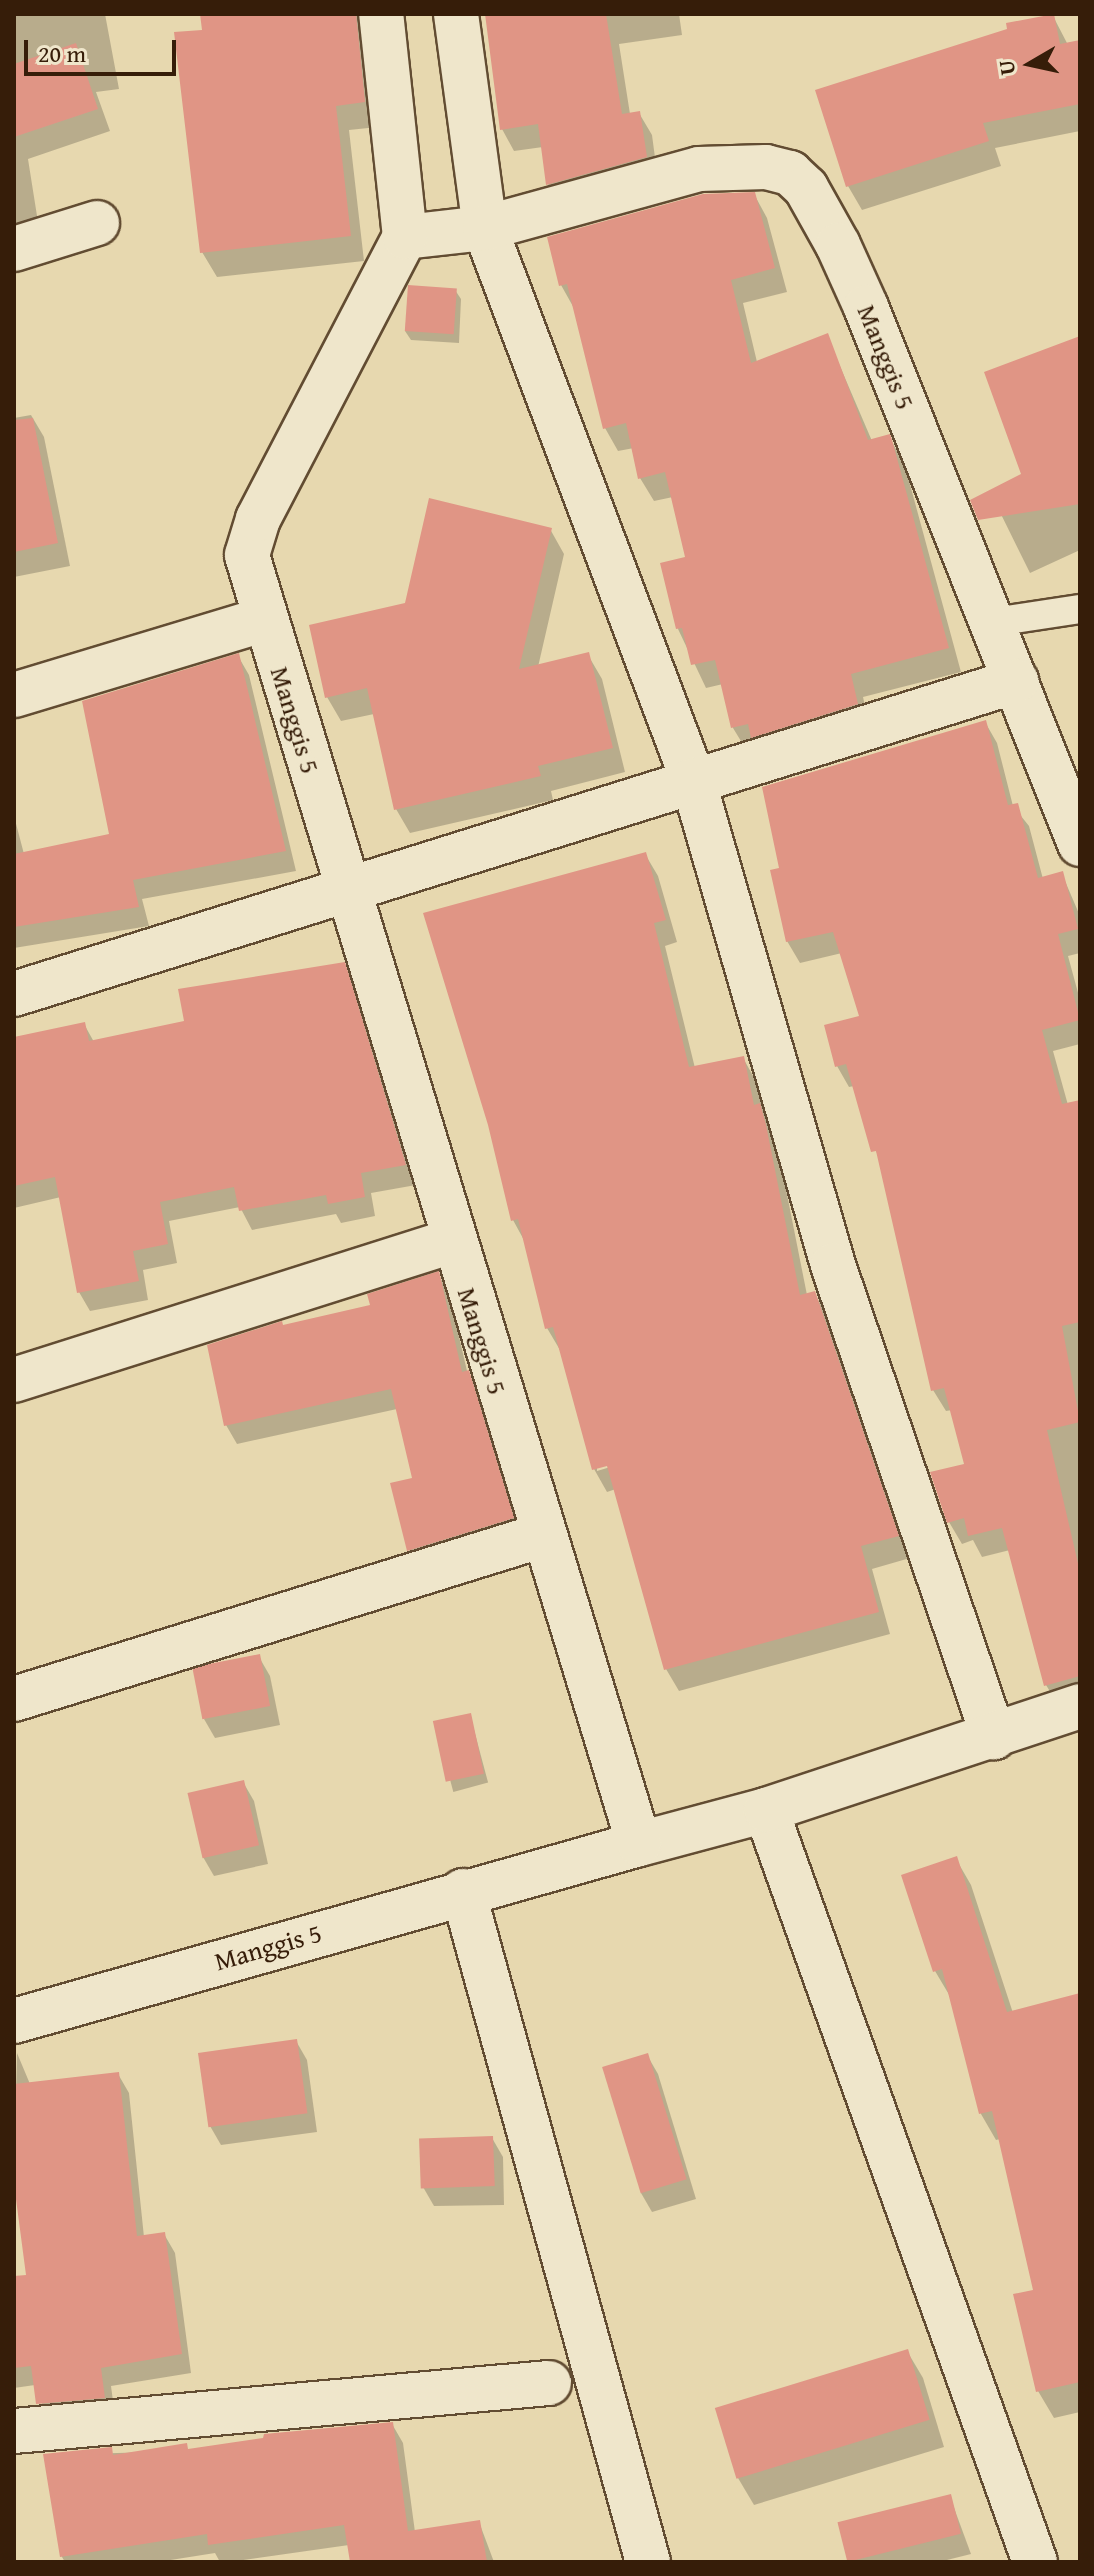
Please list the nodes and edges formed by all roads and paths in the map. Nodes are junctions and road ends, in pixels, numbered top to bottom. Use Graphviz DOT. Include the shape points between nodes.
graph roads {
  1 [pos="381,14"];
  2 [pos="456,14"];
  3 [pos="97,223"];
  4 [pos="485,228"];
  5 [pos="405,237"];
  6 [pos="14,249"];
  7 [pos="1080,609"];
  8 [pos="265,619"];
  9 [pos="994,622"];
  10 [pos="1016,681"];
  11 [pos="14,695"];
  12 [pos="693,780"];
  13 [pos="1080,844"];
  14 [pos="346,890"];
  15 [pos="14,994"];
  16 [pos="452,1241"];
  17 [pos="14,1380"];
  18 [pos="543,1535"];
  19 [pos="14,1699"];
  20 [pos="1080,1706"];
  21 [pos="994,1737"];
  22 [pos="766,1810"];
  23 [pos="639,1844"];
  24 [pos="463,1891"];
  25 [pos="14,2021"];
  26 [pos="549,2383"];
  27 [pos="14,2431"];
  28 [pos="648,2562"];
  29 [pos="1035,2562"];
  1 -- 5 [label="street"];
  2 -- 4 [label="street"];
  3 -- 6 [label="street"];
  4 -- 5 [label="street, Manggis 5"];
  4 -- 9 [label="street, Manggis 5" via="699,169 766,167 790,173 806,188 838,245"];
  4 -- 12 [label="street"];
  5 -- 8 [label="street, Manggis 5" via="248,541"];
  7 -- 9 [label="lane"];
  8 -- 11 [label="street"];
  8 -- 14 [label="street, Manggis 5"];
  9 -- 10 [label="street, Manggis 5"];
  10 -- 12 [label="street"];
  10 -- 13 [label="street, Manggis 5"];
  12 -- 14 [label="street"];
  12 -- 21 [label="street" via="833,1265"];
  14 -- 15 [label="street"];
  14 -- 16 [label="street, Manggis 5"];
  16 -- 17 [label="street"];
  16 -- 18 [label="street, Manggis 5"];
  18 -- 19 [label="street"];
  18 -- 23 [label="street, Manggis 5"];
  20 -- 21 [label="street"];
  21 -- 22 [label="street"];
  22 -- 23 [label="street"];
  22 -- 29 [label="street"];
  23 -- 24 [label="street, Manggis 5"];
  24 -- 25 [label="street, Manggis 5"];
  24 -- 28 [label="street"];
  26 -- 27 [label="street"];
}
